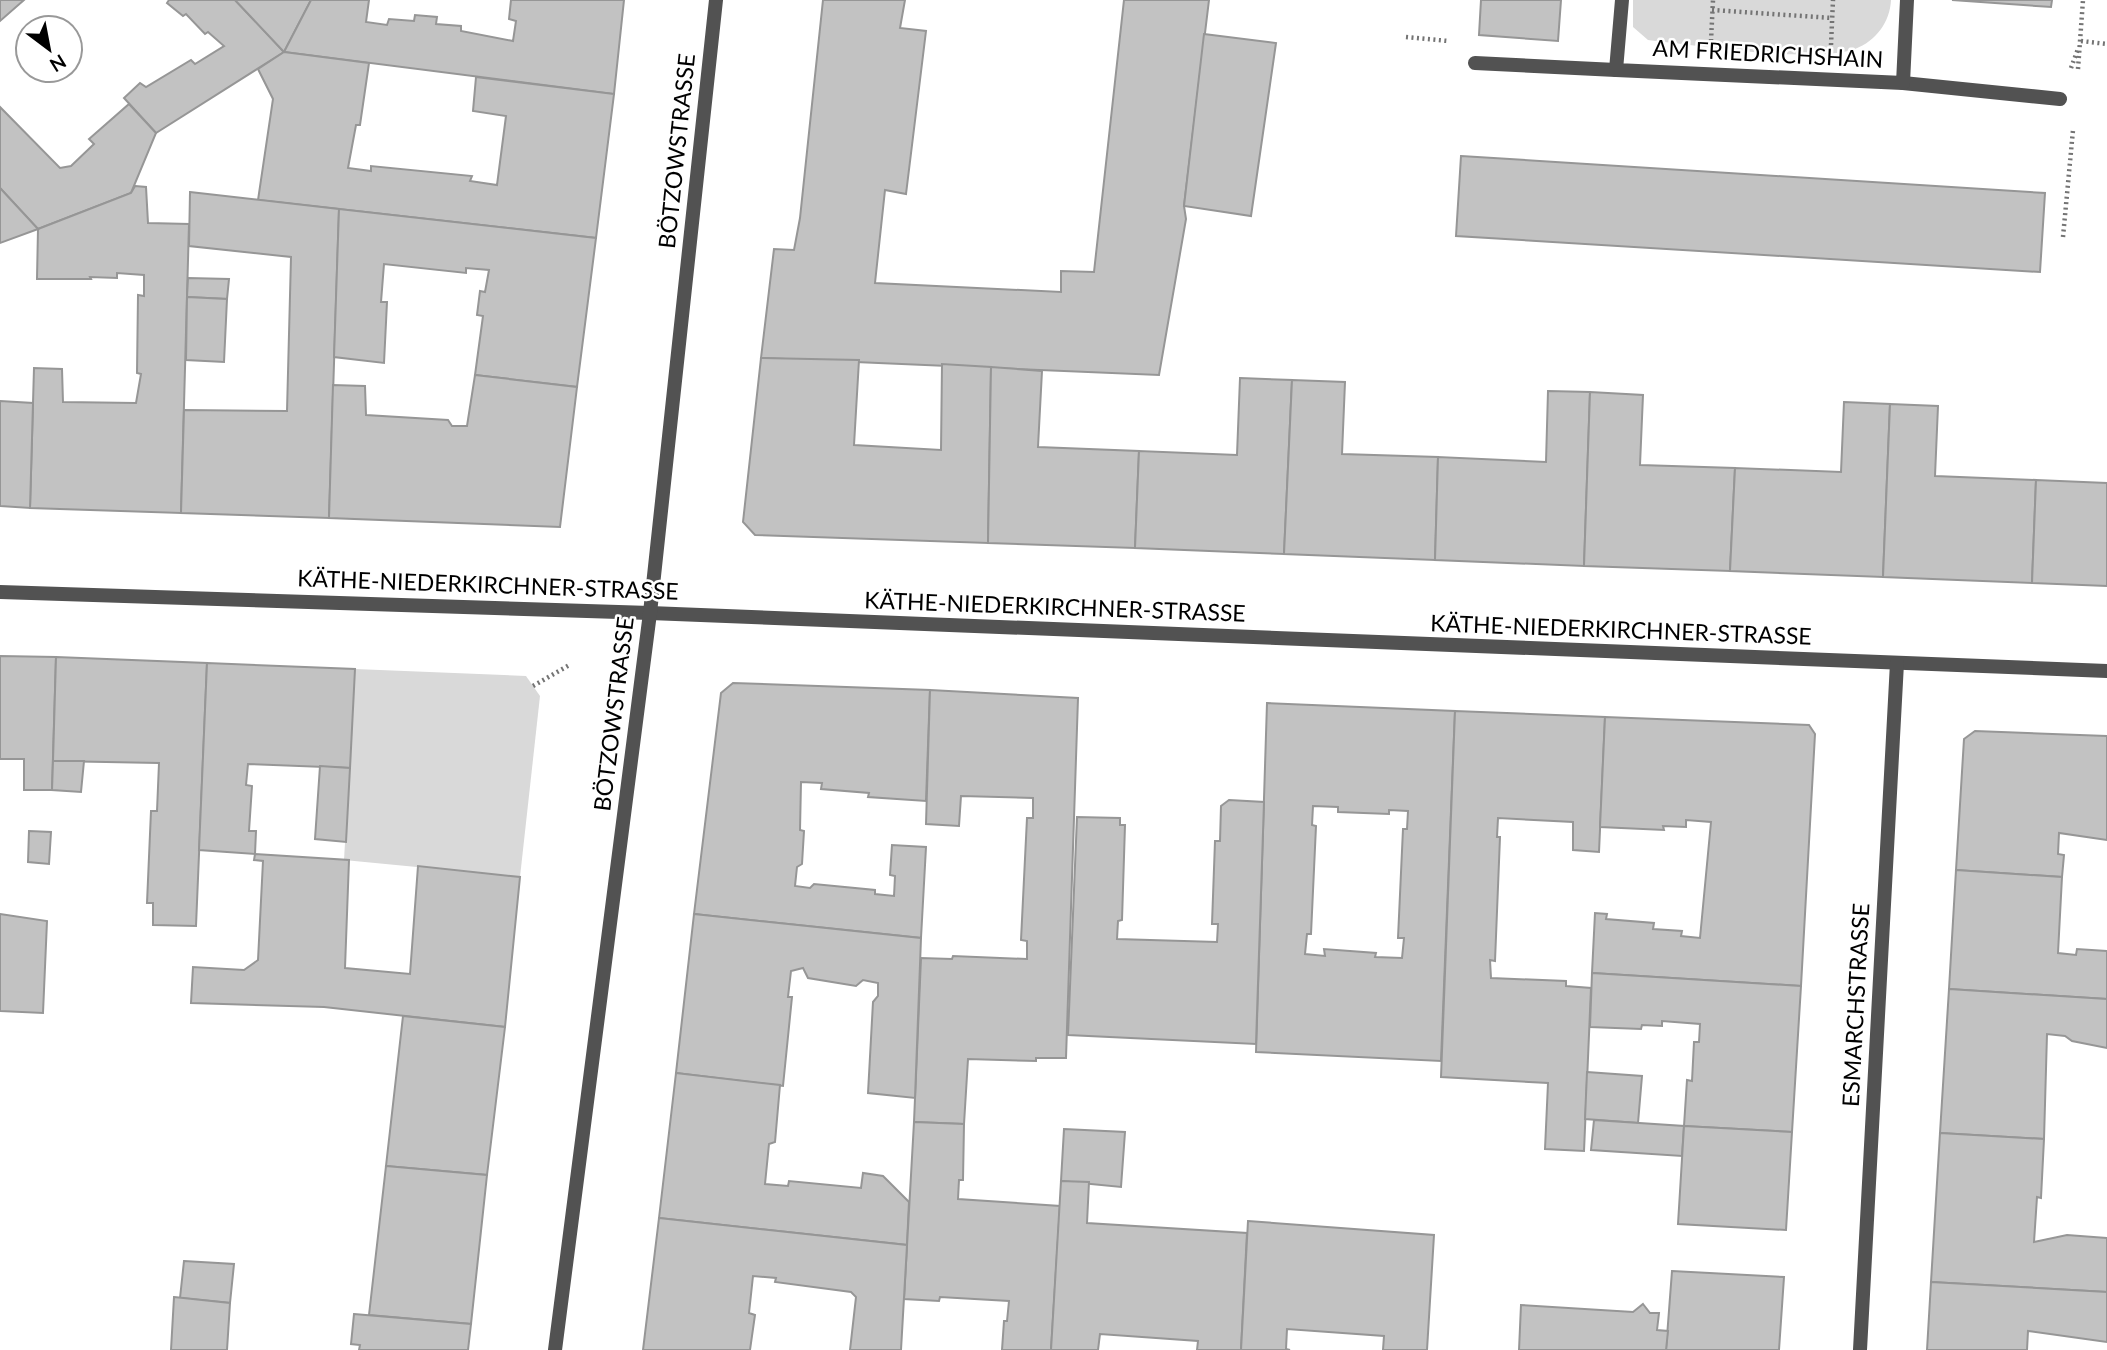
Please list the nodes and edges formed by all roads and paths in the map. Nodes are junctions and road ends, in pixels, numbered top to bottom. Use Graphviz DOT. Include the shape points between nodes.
graph roads {
  1 [pos="716,0"];
  2 [pos="1622,0"];
  3 [pos="1833,0"];
  4 [pos="1907,0"];
  5 [pos="1712,10"];
  6 [pos="1832,18"];
  7 [pos="2081,41"];
  8 [pos="2107,44"];
  9 [pos="1475,63"];
  10 [pos="1616,70"];
  11 [pos="1829,80"];
  12 [pos="1903,83"];
  13 [pos="2060,99"];
  14 [pos="0,592"];
  15 [pos="650,613"];
  16 [pos="1897,663"];
  17 [pos="571,664"];
  18 [pos="2107,671"];
  19 [pos="533,686"];
  20 [pos="555,1350"];
  21 [pos="1860,1350"];
  1 -- 15 [label="street, BÖTZOWSTRASSE"];
  2 -- 10 [label="street"];
  3 -- 6 [label="path"];
  4 -- 12 [label="street, AM FRIEDRICHSHAIN"];
  5 -- 6 [label="path"];
  6 -- 11 [label="path"];
  7 -- 8 [label="path"];
  9 -- 10 [label="street, AM FRIEDRICHSHAIN"];
  10 -- 11 [label="street, AM FRIEDRICHSHAIN"];
  11 -- 12 [label="street, AM FRIEDRICHSHAIN"];
  12 -- 13 [label="street"];
  14 -- 15 [label="street, KÄTHE-NIEDERKIRCHNER-STRASSE"];
  15 -- 16 [label="street, KÄTHE-NIEDERKIRCHNER-STRASSE"];
  15 -- 20 [label="street, BÖTZOWSTRASSE"];
  16 -- 18 [label="street, KÄTHE-NIEDERKIRCHNER-STRASSE"];
  16 -- 21 [label="street, ESMARCHSTRASSE"];
  17 -- 19 [label="path"];
}
